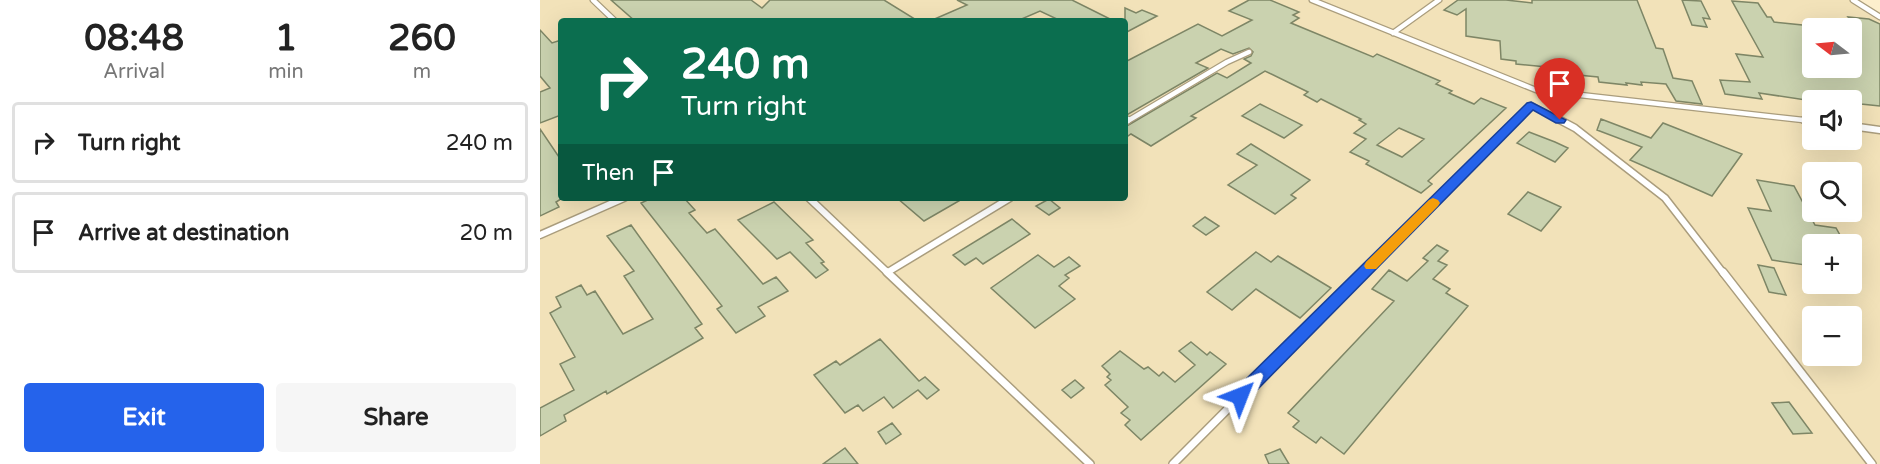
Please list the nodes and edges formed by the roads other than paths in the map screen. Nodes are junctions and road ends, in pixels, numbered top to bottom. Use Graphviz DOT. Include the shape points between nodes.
graph roads {
  1 [pos="593,0"];
  2 [pos="1312,0"];
  3 [pos="1439,0"];
  4 [pos="1853,0"];
  5 [pos="1880,17"];
  6 [pos="612,18"];
  7 [pos="1393,33"];
  8 [pos="1249,52"];
  9 [pos="1128,120"];
  10 [pos="1802,120"];
  11 [pos="1862,128"];
  12 [pos="1880,130"];
  13 [pos="617,201"];
  14 [pos="812,201"];
  15 [pos="1005,201"];
  16 [pos="540,236"];
  17 [pos="888,272"];
  18 [pos="1090,464"];
  19 [pos="1173,464"];
  20 [pos="1872,464"];
  1 -- 6 [label="lane"];
  2 -- 7 [label="lane"];
  3 -- 7 [label="lane"];
  4 -- 5 [label="lane"];
  7 -- 10 [label="lane" via="1536,90"];
  8 -- 9 [label="lane"];
  11 -- 12 [label="lane"];
  13 -- 16 [label="lane"];
  14 -- 17 [label="lane"];
  15 -- 17 [label="lane"];
  17 -- 18 [label="lane"];
  19 -- 20 [label="lane" via="1531,105 1575,128 1665,198"];
}
